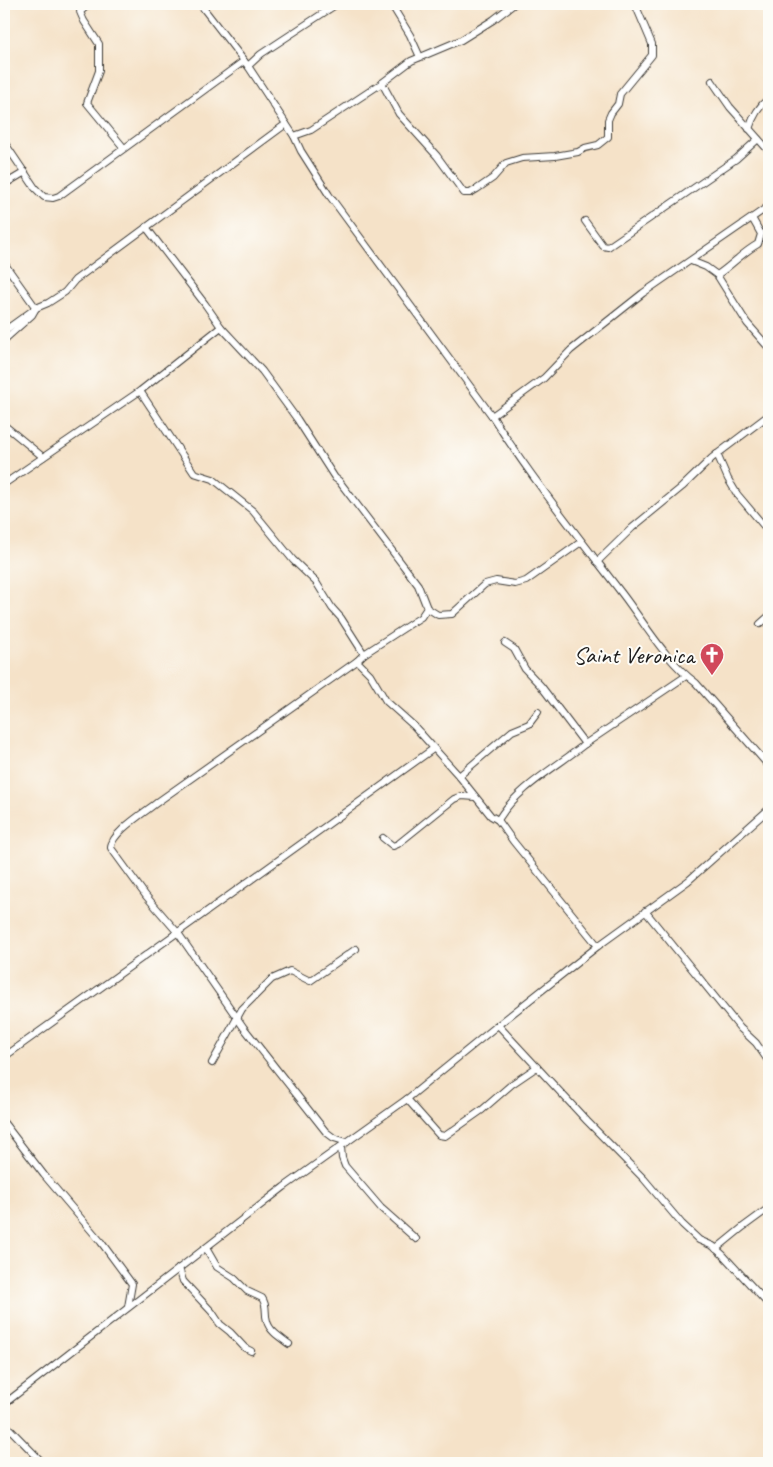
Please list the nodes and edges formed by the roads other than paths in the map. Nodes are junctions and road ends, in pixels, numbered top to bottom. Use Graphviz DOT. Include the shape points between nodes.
graph roads {
  1 [pos="89,4"];
  2 [pos="200,4"];
  3 [pos="337,4"];
  4 [pos="391,4"];
  5 [pos="514,4"];
  6 [pos="636,4"];
  7 [pos="420,57"];
  8 [pos="246,64"];
  9 [pos="712,81"];
  10 [pos="382,83"];
  11 [pos="769,98"];
  12 [pos="286,124"];
  13 [pos="749,128"];
  14 [pos="294,136"];
  15 [pos="758,139"];
  16 [pos="4,142"];
  17 [pos="124,148"];
  18 [pos="769,150"];
  19 [pos="25,172"];
  20 [pos="5,184"];
  21 [pos="769,206"];
  22 [pos="752,218"];
  23 [pos="585,221"];
  24 [pos="146,227"];
  25 [pos="691,260"];
  26 [pos="4,263"];
  27 [pos="717,275"];
  28 [pos="36,308"];
  29 [pos="221,327"];
  30 [pos="4,330"];
  31 [pos="4,340"];
  32 [pos="769,348"];
  33 [pos="140,391"];
  34 [pos="492,416"];
  35 [pos="769,416"];
  36 [pos="4,425"];
  37 [pos="717,454"];
  38 [pos="43,457"];
  39 [pos="4,484"];
  40 [pos="769,532"];
  41 [pos="581,542"];
  42 [pos="597,562"];
  43 [pos="427,608"];
  44 [pos="769,616"];
  45 [pos="760,624"];
  46 [pos="505,643"];
  47 [pos="364,654"];
  48 [pos="358,661"];
  49 [pos="686,676"];
  50 [pos="538,712"];
  51 [pos="585,744"];
  52 [pos="433,748"];
  53 [pos="769,766"];
  54 [pos="459,776"];
  55 [pos="475,797"];
  56 [pos="769,809"];
  57 [pos="498,820"];
  58 [pos="383,838"];
  59 [pos="645,911"];
  60 [pos="178,933"];
  61 [pos="598,946"];
  62 [pos="356,949"];
  63 [pos="237,1018"];
  64 [pos="498,1024"];
  65 [pos="4,1057"];
  66 [pos="769,1062"];
  67 [pos="212,1064"];
  68 [pos="537,1067"];
  69 [pos="407,1099"];
  70 [pos="4,1123"];
  71 [pos="344,1144"];
  72 [pos="769,1208"];
  73 [pos="416,1239"];
  74 [pos="206,1248"];
  75 [pos="716,1249"];
  76 [pos="179,1268"];
  77 [pos="769,1305"];
  78 [pos="128,1307"];
  79 [pos="289,1344"];
  80 [pos="251,1351"];
  81 [pos="4,1404"];
  82 [pos="4,1423"];
  83 [pos="43,1463"];
  1 -- 17 [label="street" via="80,12 99,44 99,72 87,103"];
  2 -- 8 [label="street"];
  3 -- 8 [label="street"];
  4 -- 7 [label="street"];
  5 -- 7 [label="street" via="461,40"];
  6 -- 10 [label="street" via="652,44 652,55 620,94 608,120 608,137 598,145 578,152 522,158 506,163 493,178 470,193 464,193 437,156 399,114"];
  7 -- 10 [label="street"];
  8 -- 12 [label="street"];
  8 -- 17 [label="street"];
  9 -- 13 [label="street"];
  10 -- 14 [label="street" via="311,130"];
  11 -- 13 [label="street" via="752,118"];
  12 -- 14 [label="street"];
  12 -- 24 [label="street"];
  13 -- 15 [label="street"];
  14 -- 34 [label="street" via="325,188"];
  15 -- 18 [label="street"];
  15 -- 23 [label="street" via="736,159 608,247 603,246"];
  16 -- 19 [label="street"];
  17 -- 19 [label="street" via="53,198 44,197"];
  19 -- 20 [label="street"];
  21 -- 22 [label="street"];
  22 -- 25 [label="street"];
  22 -- 27 [label="street" via="761,234 758,244"];
  24 -- 28 [label="street" via="75,280 64,292"];
  24 -- 29 [label="street"];
  25 -- 27 [label="street"];
  25 -- 34 [label="street" via="643,293 571,350 544,378"];
  26 -- 28 [label="street"];
  27 -- 32 [label="street" via="747,324"];
  28 -- 30 [label="street"];
  28 -- 31 [label="street"];
  29 -- 33 [label="street"];
  29 -- 43 [label="street" via="262,371 335,478 418,585"];
  33 -- 38 [label="street"];
  33 -- 47 [label="street" via="194,472 212,479 253,511 293,560 316,582"];
  34 -- 41 [label="street"];
  35 -- 37 [label="street"];
  36 -- 38 [label="street"];
  37 -- 40 [label="street" via="737,494"];
  37 -- 42 [label="street"];
  38 -- 39 [label="street"];
  41 -- 42 [label="street"];
  41 -- 43 [label="street" via="526,581 485,584 452,614 438,615"];
  42 -- 49 [label="street"];
  43 -- 47 [label="street" via="415,622"];
  44 -- 45 [label="street"];
  46 -- 51 [label="street" via="514,649 530,676"];
  47 -- 48 [label="street"];
  48 -- 52 [label="street" via="386,700"];
  48 -- 60 [label="street" via="159,801 113,838 111,848"];
  49 -- 51 [label="street"];
  49 -- 53 [label="street" via="696,683"];
  50 -- 54 [label="street" via="529,724 512,731"];
  51 -- 57 [label="street" via="506,806"];
  52 -- 54 [label="street"];
  52 -- 60 [label="street"];
  54 -- 55 [label="street"];
  55 -- 57 [label="street"];
  55 -- 58 [label="street" via="454,799 398,844 393,846"];
  56 -- 59 [label="street" via="688,881"];
  57 -- 61 [label="street"];
  59 -- 61 [label="street"];
  59 -- 66 [label="street"];
  60 -- 63 [label="street"];
  60 -- 65 [label="street"];
  61 -- 64 [label="street"];
  62 -- 63 [label="street" via="310,981 290,971 272,979 242,1008"];
  63 -- 67 [label="street"];
  63 -- 71 [label="street" via="326,1132"];
  64 -- 68 [label="street"];
  64 -- 69 [label="street"];
  68 -- 69 [label="street" via="445,1136 439,1135"];
  68 -- 75 [label="street" via="644,1179 682,1224 699,1240"];
  69 -- 71 [label="street"];
  70 -- 78 [label="street" via="132,1284"];
  71 -- 73 [label="street" via="342,1158 345,1166 381,1208"];
  71 -- 74 [label="street"];
  72 -- 75 [label="street"];
  74 -- 76 [label="street"];
  74 -- 79 [label="street" via="216,1267 247,1291 262,1298 269,1327"];
  75 -- 77 [label="street"];
  76 -- 78 [label="street"];
  76 -- 80 [label="street" via="183,1281 220,1324"];
  78 -- 81 [label="street"];
  82 -- 83 [label="street"];
}
